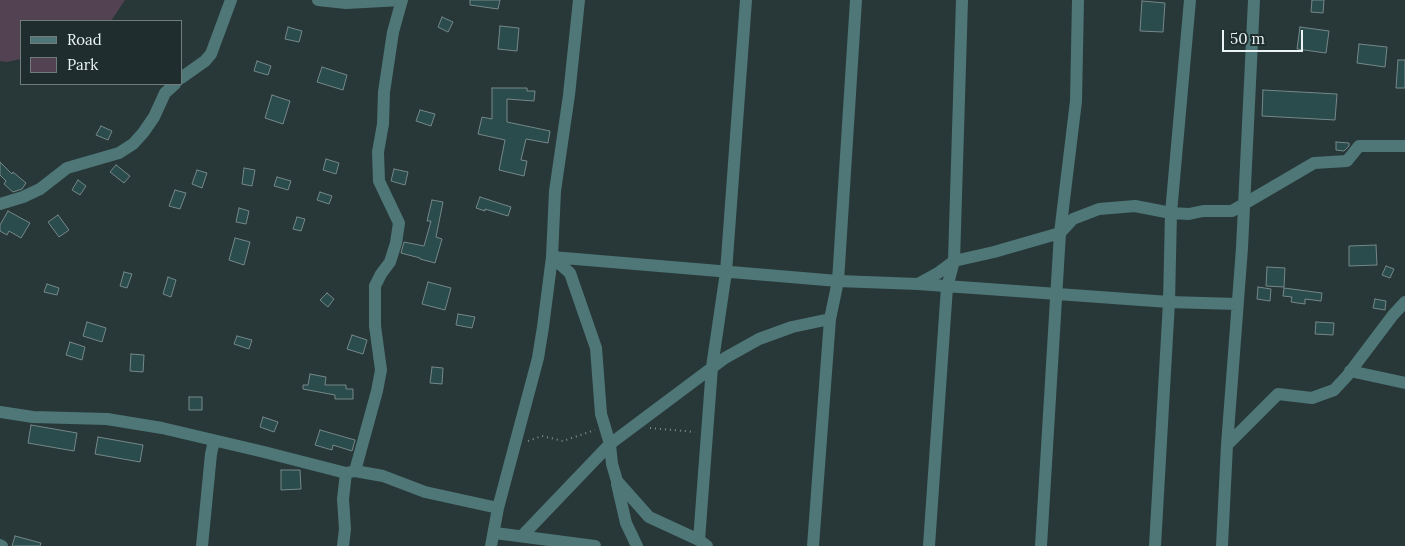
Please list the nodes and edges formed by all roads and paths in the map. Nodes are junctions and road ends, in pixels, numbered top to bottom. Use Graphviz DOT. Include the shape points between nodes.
graph roads {
  1 [pos="231,0"];
  2 [pos="318,0"];
  3 [pos="402,0"];
  4 [pos="579,0"];
  5 [pos="746,0"];
  6 [pos="856,0"];
  7 [pos="962,0"];
  8 [pos="1078,0"];
  9 [pos="1190,0"];
  10 [pos="1254,0"];
  11 [pos="182,77"];
  12 [pos="174,85"];
  13 [pos="1405,146"];
  14 [pos="1244,203"];
  15 [pos="0,204"];
  16 [pos="1171,213"];
  17 [pos="1060,233"];
  18 [pos="552,257"];
  19 [pos="954,261"];
  20 [pos="726,272"];
  21 [pos="838,280"];
  22 [pos="918,284"];
  23 [pos="947,287"];
  24 [pos="1056,294"];
  25 [pos="1169,302"];
  26 [pos="1405,302"];
  27 [pos="1237,304"];
  28 [pos="830,319"];
  29 [pos="712,366"];
  30 [pos="1350,371"];
  31 [pos="1405,383"];
  32 [pos="0,412"];
  33 [pos="605,426"];
  34 [pos="632,426"];
  35 [pos="707,434"];
  36 [pos="214,440"];
  37 [pos="516,444"];
  38 [pos="610,444"];
  39 [pos="1227,445"];
  40 [pos="350,472"];
  41 [pos="616,482"];
  42 [pos="498,508"];
  43 [pos="495,533"];
  44 [pos="522,536"];
  45 [pos="703,543"];
  46 [pos="202,546"];
  47 [pos="343,546"];
  48 [pos="492,546"];
  49 [pos="594,546"];
  50 [pos="637,546"];
  51 [pos="813,546"];
  52 [pos="929,546"];
  53 [pos="1042,546"];
  54 [pos="1154,546"];
  55 [pos="1222,546"];
  1 -- 11 [label="street" via="211,54"];
  2 -- 3 [label="street"];
  3 -- 40 [label="street" via="393,32 378,152 379,181 399,223 390,262 375,286 375,326 381,370 375,400"];
  4 -- 18 [label="street" via="555,190"];
  5 -- 20 [label="street"];
  6 -- 21 [label="street"];
  7 -- 19 [label="street"];
  8 -- 17 [label="street" via="1076,101"];
  9 -- 16 [label="street"];
  10 -- 14 [label="street"];
  12 -- 15 [label="street" via="165,93 143,133 120,153 68,168 40,189"];
  13 -- 14 [label="street" via="1359,146 1347,161 1314,164"];
  14 -- 16 [label="street" via="1232,210"];
  14 -- 27 [label="street"];
  16 -- 17 [label="street" via="1135,206 1099,209 1073,219"];
  16 -- 25 [label="street"];
  17 -- 19 [label="street"];
  17 -- 24 [label="street"];
  18 -- 20 [label="street"];
  18 -- 33 [label="street" via="570,273 596,348 601,414"];
  18 -- 37 [label="street" via="538,358"];
  19 -- 22 [label="street"];
  19 -- 23 [label="street"];
  20 -- 21 [label="street"];
  20 -- 29 [label="street"];
  21 -- 22 [label="street"];
  21 -- 28 [label="street"];
  22 -- 23 [label="street"];
  23 -- 24 [label="street"];
  23 -- 52 [label="street"];
  24 -- 25 [label="street"];
  24 -- 53 [label="street"];
  25 -- 27 [label="street"];
  25 -- 54 [label="street"];
  26 -- 30 [label="street"];
  27 -- 39 [label="street"];
  28 -- 29 [label="street" via="792,327 759,339"];
  28 -- 51 [label="street"];
  29 -- 34 [label="street"];
  29 -- 35 [label="street"];
  30 -- 31 [label="street"];
  30 -- 39 [label="street" via="1334,390 1312,398 1278,394"];
  32 -- 36 [label="street" via="33,417 107,419"];
  33 -- 37 [label="path" via="563,440 542,436"];
  33 -- 38 [label="street"];
  34 -- 35 [label="path"];
  34 -- 38 [label="street"];
  35 -- 45 [label="street"];
  36 -- 40 [label="street"];
  36 -- 46 [label="street"];
  37 -- 42 [label="street"];
  38 -- 41 [label="street"];
  38 -- 44 [label="street"];
  39 -- 55 [label="street"];
  40 -- 42 [label="street" via="383,476 425,492"];
  40 -- 47 [label="street" via="343,500"];
  41 -- 45 [label="street" via="649,517"];
  41 -- 50 [label="street" via="626,523"];
  42 -- 43 [label="street"];
  43 -- 44 [label="street"];
  43 -- 48 [label="street"];
  44 -- 49 [label="street"];
}
